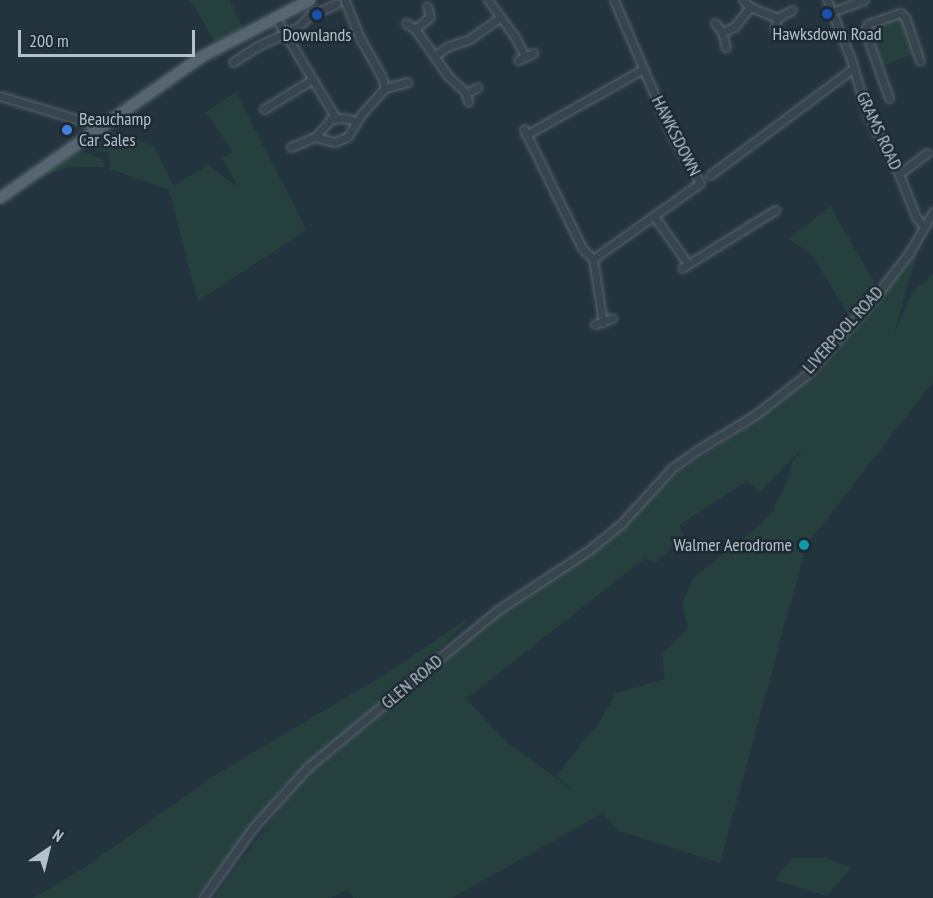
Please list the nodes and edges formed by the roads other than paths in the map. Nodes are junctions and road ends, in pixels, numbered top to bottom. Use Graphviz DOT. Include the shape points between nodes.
graph roads {
  1 [pos="310,0"];
  2 [pos="488,0"];
  3 [pos="614,0"];
  4 [pos="742,0"];
  5 [pos="827,0"];
  6 [pos="864,0"];
  7 [pos="342,2"];
  8 [pos="427,6"];
  9 [pos="750,7"];
  10 [pos="792,10"];
  11 [pos="831,12"];
  12 [pos="275,17"];
  13 [pos="500,18"];
  14 [pos="777,18"];
  15 [pos="406,23"];
  16 [pos="715,23"];
  17 [pos="415,29"];
  18 [pos="775,29"];
  19 [pos="722,32"];
  20 [pos="284,33"];
  21 [pos="726,48"];
  22 [pos="434,56"];
  23 [pos="518,60"];
  24 [pos="920,61"];
  25 [pos="233,62"];
  26 [pos="643,69"];
  27 [pos="852,69"];
  28 [pos="313,79"];
  29 [pos="407,82"];
  30 [pos="478,87"];
  31 [pos="385,88"];
  32 [pos="466,93"];
  33 [pos="0,96"];
  34 [pos="889,98"];
  35 [pos="468,102"];
  36 [pos="264,109"];
  37 [pos="336,118"];
  38 [pos="357,122"];
  39 [pos="102,127"];
  40 [pos="315,137"];
  41 [pos="291,147"];
  42 [pos="927,153"];
  43 [pos="899,174"];
  44 [pos="710,175"];
  45 [pos="0,198"];
  46 [pos="775,210"];
  47 [pos="933,212"];
  48 [pos="654,216"];
  49 [pos="924,226"];
  50 [pos="593,259"];
  51 [pos="612,318"];
  52 [pos="646,493"];
  53 [pos="203,898"];
  1 -- 12 [label="main road"];
  2 -- 13 [label="street"];
  3 -- 26 [label="street, HAWKSDOWN"];
  4 -- 9 [label="street"];
  5 -- 11 [label="street, GRAMS ROAD"];
  6 -- 11 [label="street"];
  7 -- 20 [label="street" via="309,16"];
  7 -- 31 [label="street"];
  8 -- 17 [label="street" via="430,17"];
  9 -- 14 [label="street"];
  9 -- 19 [label="street" via="734,27"];
  10 -- 14 [label="street"];
  11 -- 27 [label="street, GRAMS ROAD"];
  12 -- 20 [label="street"];
  12 -- 39 [label="main road" via="201,57"];
  13 -- 22 [label="street" via="468,40"];
  13 -- 23 [label="street" via="529,55"];
  14 -- 18 [label="street"];
  15 -- 17 [label="street"];
  16 -- 19 [label="street"];
  17 -- 22 [label="street"];
  19 -- 21 [label="street"];
  20 -- 25 [label="street"];
  20 -- 28 [label="street"];
  22 -- 32 [label="street"];
  24 -- 34 [label="street" via="900,13 868,24 865,30"];
  26 -- 48 [label="street, HAWKSDOWN" via="677,144 700,183"];
  26 -- 50 [label="street" via="525,132 582,248"];
  27 -- 43 [label="street, GRAMS ROAD" via="866,111"];
  27 -- 44 [label="street"];
  28 -- 36 [label="street"];
  28 -- 37 [label="street"];
  29 -- 31 [label="street"];
  30 -- 32 [label="street"];
  31 -- 38 [label="street"];
  32 -- 35 [label="street"];
  33 -- 39 [label="street"];
  37 -- 38 [label="street"];
  37 -- 40 [label="street" via="323,125"];
  38 -- 40 [label="street" via="348,137 334,142"];
  39 -- 45 [label="main road"];
  40 -- 41 [label="street"];
  42 -- 43 [label="street"];
  43 -- 49 [label="street, GRAMS ROAD" via="916,217"];
  46 -- 48 [label="street" via="685,266"];
  47 -- 49 [label="street, LIVERPOOL ROAD"];
  48 -- 50 [label="street, HAWKSDOWN"];
  49 -- 52 [label="street, LIVERPOOL ROAD" via="876,296 806,375 755,415 696,451"];
  50 -- 51 [label="street" via="599,323"];
  52 -- 53 [label="street, GLEN ROAD" via="621,524 498,610 308,767 252,830"];
}
